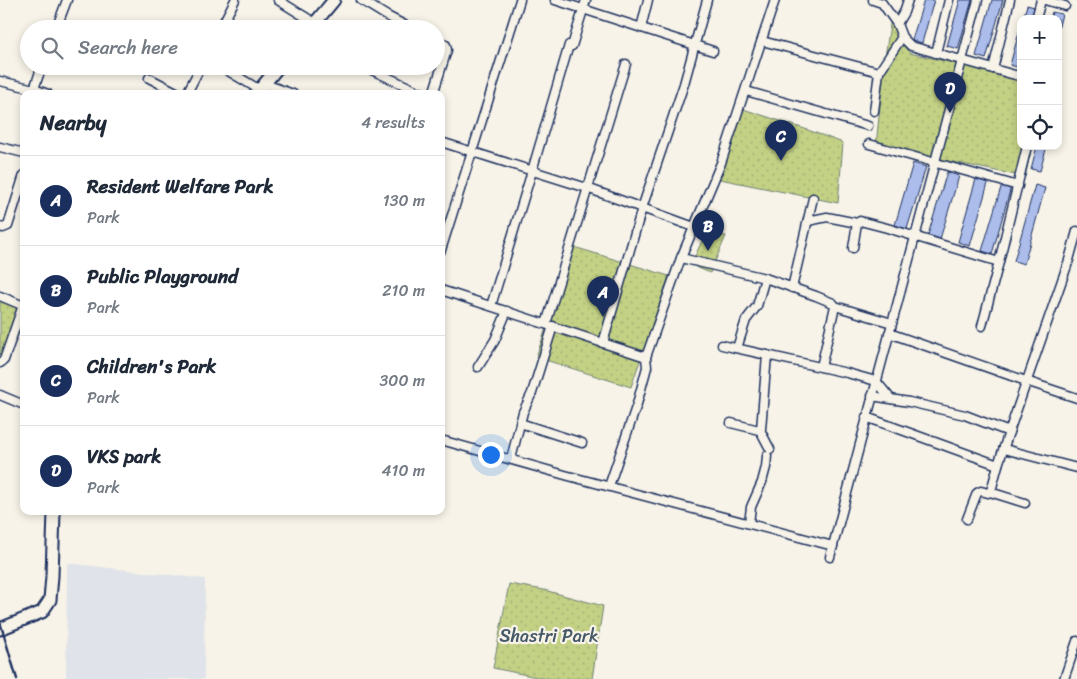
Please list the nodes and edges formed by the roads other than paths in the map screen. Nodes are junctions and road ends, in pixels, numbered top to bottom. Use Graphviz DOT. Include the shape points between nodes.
graph roads {
  1 [pos="67,0"];
  2 [pos="235,0"];
  3 [pos="278,0"];
  4 [pos="334,0"];
  5 [pos="361,0"];
  6 [pos="520,0"];
  7 [pos="556,0"];
  8 [pos="586,0"];
  9 [pos="648,0"];
  10 [pos="707,0"];
  11 [pos="776,0"];
  12 [pos="873,0"];
  13 [pos="908,0"];
  14 [pos="949,0"];
  15 [pos="978,0"];
  16 [pos="1010,0"];
  17 [pos="1041,0"];
  18 [pos="1045,0"];
  19 [pos="1065,6"];
  20 [pos="583,9"];
  21 [pos="1037,15"];
  22 [pos="59,20"];
  23 [pos="225,20"];
  24 [pos="304,20"];
  25 [pos="317,20"];
  26 [pos="394,20"];
  27 [pos="897,24"];
  28 [pos="641,28"];
  29 [pos="902,37"];
  30 [pos="762,40"];
  31 [pos="445,44"];
  32 [pos="695,45"];
  33 [pos="713,51"];
  34 [pos="936,53"];
  35 [pos="445,59"];
  36 [pos="962,60"];
  37 [pos="626,64"];
  38 [pos="993,69"];
  39 [pos="879,72"];
  40 [pos="39,75"];
  41 [pos="195,75"];
  42 [pos="236,75"];
  43 [pos="272,75"];
  44 [pos="383,75"];
  45 [pos="439,75"];
  46 [pos="1017,75"];
  47 [pos="149,78"];
  48 [pos="0,81"];
  49 [pos="34,89"];
  50 [pos="260,89"];
  51 [pos="172,90"];
  52 [pos="187,90"];
  53 [pos="415,90"];
  54 [pos="434,90"];
  55 [pos="746,91"];
  56 [pos="874,111"];
  57 [pos="868,126"];
  58 [pos="445,143"];
  59 [pos="869,144"];
  60 [pos="0,147"];
  61 [pos="1026,150"];
  62 [pos="20,152"];
  63 [pos="472,152"];
  64 [pos="934,163"];
  65 [pos="532,171"];
  66 [pos="1018,186"];
  67 [pos="20,188"];
  68 [pos="587,188"];
  69 [pos="813,198"];
  70 [pos="642,208"];
  71 [pos="808,221"];
  72 [pos="857,223"];
  73 [pos="0,227"];
  74 [pos="694,227"];
  75 [pos="1077,231"];
  76 [pos="445,237"];
  77 [pos="915,237"];
  78 [pos="853,248"];
  79 [pos="681,258"];
  80 [pos="999,262"];
  81 [pos="765,278"];
  82 [pos="792,288"];
  83 [pos="445,291"];
  84 [pos="0,296"];
  85 [pos="20,305"];
  86 [pos="491,306"];
  87 [pos="835,306"];
  88 [pos="507,311"];
  89 [pos="20,315"];
  90 [pos="892,323"];
  91 [pos="549,325"];
  92 [pos="982,326"];
  93 [pos="889,333"];
  94 [pos="603,343"];
  95 [pos="722,345"];
  96 [pos="737,348"];
  97 [pos="767,355"];
  98 [pos="646,357"];
  99 [pos="0,363"];
  100 [pos="478,366"];
  101 [pos="821,367"];
  102 [pos="876,381"];
  103 [pos="1026,381"];
  104 [pos="0,395"];
  105 [pos="872,396"];
  106 [pos="1077,398"];
  107 [pos="890,399"];
  108 [pos="20,403"];
  109 [pos="866,417"];
  110 [pos="731,423"];
  111 [pos="520,424"];
  112 [pos="760,430"];
  113 [pos="1009,432"];
  114 [pos="445,441"];
  115 [pos="582,443"];
  116 [pos="1004,449"];
  117 [pos="511,459"];
  118 [pos="998,465"];
  119 [pos="1077,468"];
  120 [pos="609,486"];
  121 [pos="629,492"];
  122 [pos="990,492"];
  123 [pos="626,501"];
  124 [pos="1025,502"];
  125 [pos="54,515"];
  126 [pos="967,519"];
  127 [pos="750,523"];
  128 [pos="832,546"];
  129 [pos="830,557"];
  130 [pos="0,629"];
  131 [pos="1077,641"];
  132 [pos="1064,679"];
  1 -- 22 [label="street"];
  2 -- 23 [label="street"];
  3 -- 24 [label="street"];
  4 -- 25 [label="main road"];
  5 -- 26 [label="street"];
  6 -- 63 [label="street"];
  7 -- 20 [label="street"];
  8 -- 20 [label="street"];
  9 -- 28 [label="street"];
  10 -- 32 [label="street"];
  11 -- 30 [label="street"];
  12 -- 27 [label="street" via="882,3"];
  13 -- 27 [label="street"];
  14 -- 34 [label="street"];
  15 -- 36 [label="street"];
  16 -- 38 [label="street"];
  17 -- 21 [label="street"];
  18 -- 19 [label="street"];
  20 -- 28 [label="street"];
  20 -- 65 [label="street"];
  27 -- 29 [label="street"];
  28 -- 32 [label="street"];
  29 -- 34 [label="street" via="910,46"];
  29 -- 39 [label="street"];
  30 -- 39 [label="street"];
  30 -- 55 [label="street"];
  31 -- 35 [label="street" via="448,50"];
  32 -- 33 [label="street"];
  32 -- 70 [label="street"];
  34 -- 36 [label="street"];
  36 -- 38 [label="street"];
  36 -- 64 [label="street"];
  37 -- 68 [label="street"];
  38 -- 46 [label="street"];
  39 -- 56 [label="street"];
  40 -- 49 [label="street"];
  41 -- 52 [label="street"];
  42 -- 50 [label="street"];
  43 -- 50 [label="main road"];
  44 -- 53 [label="street"];
  45 -- 54 [label="street"];
  47 -- 51 [label="street"];
  48 -- 49 [label="street"];
  55 -- 57 [label="street"];
  55 -- 74 [label="street" via="722,162"];
  58 -- 63 [label="street"];
  59 -- 64 [label="street"];
  60 -- 62 [label="street"];
  61 -- 66 [label="street"];
  63 -- 65 [label="street"];
  63 -- 76 [label="street"];
  64 -- 66 [label="street"];
  64 -- 77 [label="street"];
  65 -- 68 [label="street"];
  65 -- 86 [label="street"];
  66 -- 80 [label="street"];
  67 -- 73 [label="street" via="8,226"];
  68 -- 70 [label="street"];
  68 -- 91 [label="street"];
  69 -- 71 [label="street"];
  70 -- 74 [label="street"];
  70 -- 94 [label="street"];
  71 -- 72 [label="street" via="827,217"];
  71 -- 82 [label="street"];
  72 -- 77 [label="street" via="860,221"];
  72 -- 78 [label="street"];
  74 -- 79 [label="street"];
  75 -- 103 [label="street"];
  77 -- 80 [label="street"];
  77 -- 90 [label="street"];
  79 -- 81 [label="street"];
  79 -- 98 [label="street"];
  80 -- 92 [label="street"];
  81 -- 82 [label="street"];
  81 -- 96 [label="street" via="757,306 746,320"];
  82 -- 87 [label="street"];
  83 -- 86 [label="street"];
  84 -- 85 [label="street"];
  86 -- 88 [label="street"];
  87 -- 90 [label="street"];
  87 -- 101 [label="street"];
  88 -- 91 [label="street"];
  88 -- 100 [label="street" via="495,340"];
  89 -- 99 [label="street" via="4,360"];
  90 -- 93 [label="street"];
  91 -- 94 [label="street"];
  91 -- 111 [label="street" via="534,386"];
  93 -- 102 [label="street"];
  93 -- 103 [label="street"];
  94 -- 98 [label="street"];
  95 -- 96 [label="street"];
  96 -- 97 [label="street"];
  97 -- 101 [label="street"];
  97 -- 112 [label="street"];
  98 -- 120 [label="street" via="647,367 637,404"];
  101 -- 102 [label="street"];
  102 -- 105 [label="street"];
  102 -- 107 [label="street"];
  103 -- 106 [label="street"];
  103 -- 113 [label="street"];
  104 -- 108 [label="street"];
  105 -- 107 [label="street"];
  105 -- 109 [label="street"];
  107 -- 113 [label="street" via="964,415"];
  109 -- 118 [label="street"];
  109 -- 128 [label="street"];
  110 -- 112 [label="street"];
  111 -- 115 [label="street"];
  111 -- 117 [label="street"];
  112 -- 127 [label="street" via="769,452 762,482 751,506"];
  113 -- 116 [label="street"];
  114 -- 117 [label="street"];
  116 -- 118 [label="street"];
  116 -- 119 [label="street"];
  117 -- 120 [label="street"];
  118 -- 122 [label="street"];
  120 -- 121 [label="street"];
  121 -- 123 [label="street"];
  121 -- 127 [label="street"];
  122 -- 124 [label="street"];
  122 -- 126 [label="street" via="978,493"];
  125 -- 130 [label="main road" via="50,600 42,612"];
  127 -- 128 [label="street"];
  128 -- 129 [label="street"];
  131 -- 132 [label="street"];
}
